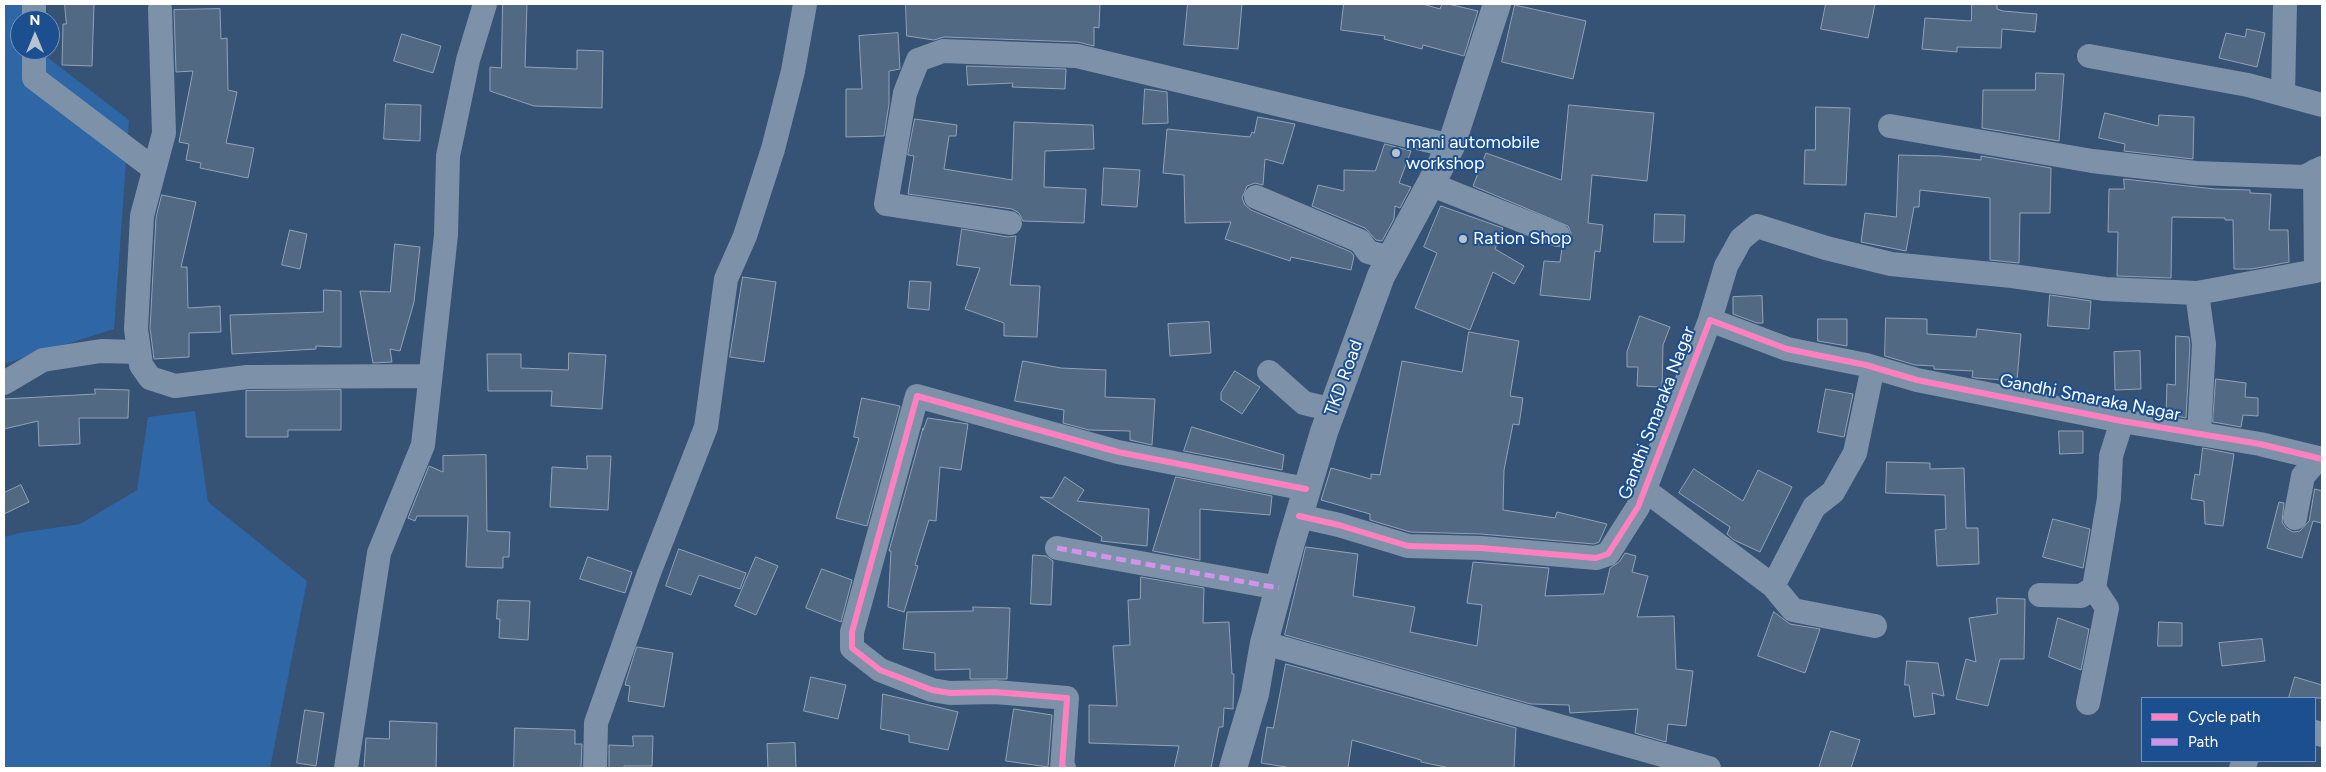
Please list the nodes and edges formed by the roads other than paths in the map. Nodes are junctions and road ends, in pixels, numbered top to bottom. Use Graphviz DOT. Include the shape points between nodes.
graph roads {
  1 [pos="485,4"];
  2 [pos="805,4"];
  3 [pos="1498,4"];
  4 [pos="2285,4"];
  5 [pos="160,8"];
  6 [pos="2089,56"];
  7 [pos="34,60"];
  8 [pos="2283,94"];
  9 [pos="2322,105"];
  10 [pos="1890,126"];
  11 [pos="1451,146"];
  12 [pos="154,169"];
  13 [pos="2319,170"];
  14 [pos="1430,184"];
  15 [pos="1256,197"];
  16 [pos="1010,223"];
  17 [pos="1558,235"];
  18 [pos="1391,258"];
  19 [pos="2198,293"];
  20 [pos="1710,320"];
  21 [pos="139,352"];
  22 [pos="1874,367"];
  23 [pos="1269,372"];
  24 [pos="430,376"];
  25 [pos="4,383"];
  26 [pos="1332,410"];
  27 [pos="2122,421"];
  28 [pos="2199,434"];
  29 [pos="2321,458"];
  30 [pos="1306,489"];
  31 [pos="1645,490"];
  32 [pos="1299,516"];
  33 [pos="2295,518"];
  34 [pos="1057,548"];
  35 [pos="1772,586"];
  36 [pos="1279,588"];
  37 [pos="2094,588"];
  38 [pos="2040,595"];
  39 [pos="1875,626"];
  40 [pos="1264,643"];
  41 [pos="2088,702"];
  42 [pos="346,768"];
  43 [pos="595,768"];
  44 [pos="1064,768"];
  45 [pos="1233,768"];
  46 [pos="1709,768"];
  1 -- 24 [label="street" via="468,60 448,156 446,235"];
  2 -- 43 [label="street" via="793,71 773,149 745,236 726,279 706,427 649,573 596,723"];
  3 -- 11 [label="street, TKD Road"];
  4 -- 8 [label="street"];
  5 -- 12 [label="street" via="164,133"];
  6 -- 8 [label="street"];
  7 -- 12 [label="street" via="34,78"];
  8 -- 9 [label="street"];
  10 -- 13 [label="street" via="2092,161 2186,172 2304,177"];
  11 -- 14 [label="street, TKD Road"];
  11 -- 16 [label="street" via="1077,56 943,51 918,60 905,92 886,204"];
  12 -- 21 [label="street" via="142,216 136,329"];
  13 -- 19 [label="street" via="2316,271"];
  14 -- 17 [label="street"];
  14 -- 18 [label="street, TKD Road"];
  15 -- 18 [label="street" via="1360,241 1368,252"];
  18 -- 26 [label="street, TKD Road"];
  19 -- 20 [label="street" via="2105,289 1891,264 1757,226 1740,239 1726,266"];
  19 -- 28 [label="street" via="2204,344"];
  20 -- 22 [label="street, Gandhi Smaraka Nagar" via="1787,349"];
  20 -- 31 [label="street, Gandhi Smaraka Nagar"];
  21 -- 24 [label="street" via="141,365 150,378 175,386 247,377"];
  21 -- 25 [label="street" via="101,352 43,360"];
  22 -- 27 [label="street, Gandhi Smaraka Nagar" via="1917,380"];
  22 -- 35 [label="street" via="1855,453 1833,492 1814,507"];
  23 -- 26 [label="street" via="1304,403"];
  24 -- 42 [label="street" via="423,445 379,553"];
  26 -- 30 [label="street, TKD Road"];
  27 -- 28 [label="street, Gandhi Smaraka Nagar"];
  27 -- 37 [label="street" via="2111,456"];
  28 -- 29 [label="street, Gandhi Smaraka Nagar"];
  29 -- 33 [label="street" via="2304,476"];
  30 -- 32 [label="street, TKD Road"];
  30 -- 44 [label="street" via="1118,452 917,396 852,632 852,648 880,670 932,690 1067,698"];
  31 -- 32 [label="street, Gandhi Smaraka Nagar" via="1638,508 1608,554 1596,558 1408,546"];
  31 -- 35 [label="street"];
  32 -- 36 [label="street, TKD Road"];
  34 -- 36 [label="street"];
  35 -- 39 [label="street" via="1793,610"];
  36 -- 40 [label="street, TKD Road"];
  37 -- 38 [label="street" via="2081,596"];
  37 -- 41 [label="street" via="2107,608"];
  40 -- 45 [label="street, TKD Road" via="1255,694"];
  40 -- 46 [label="street"];
}
